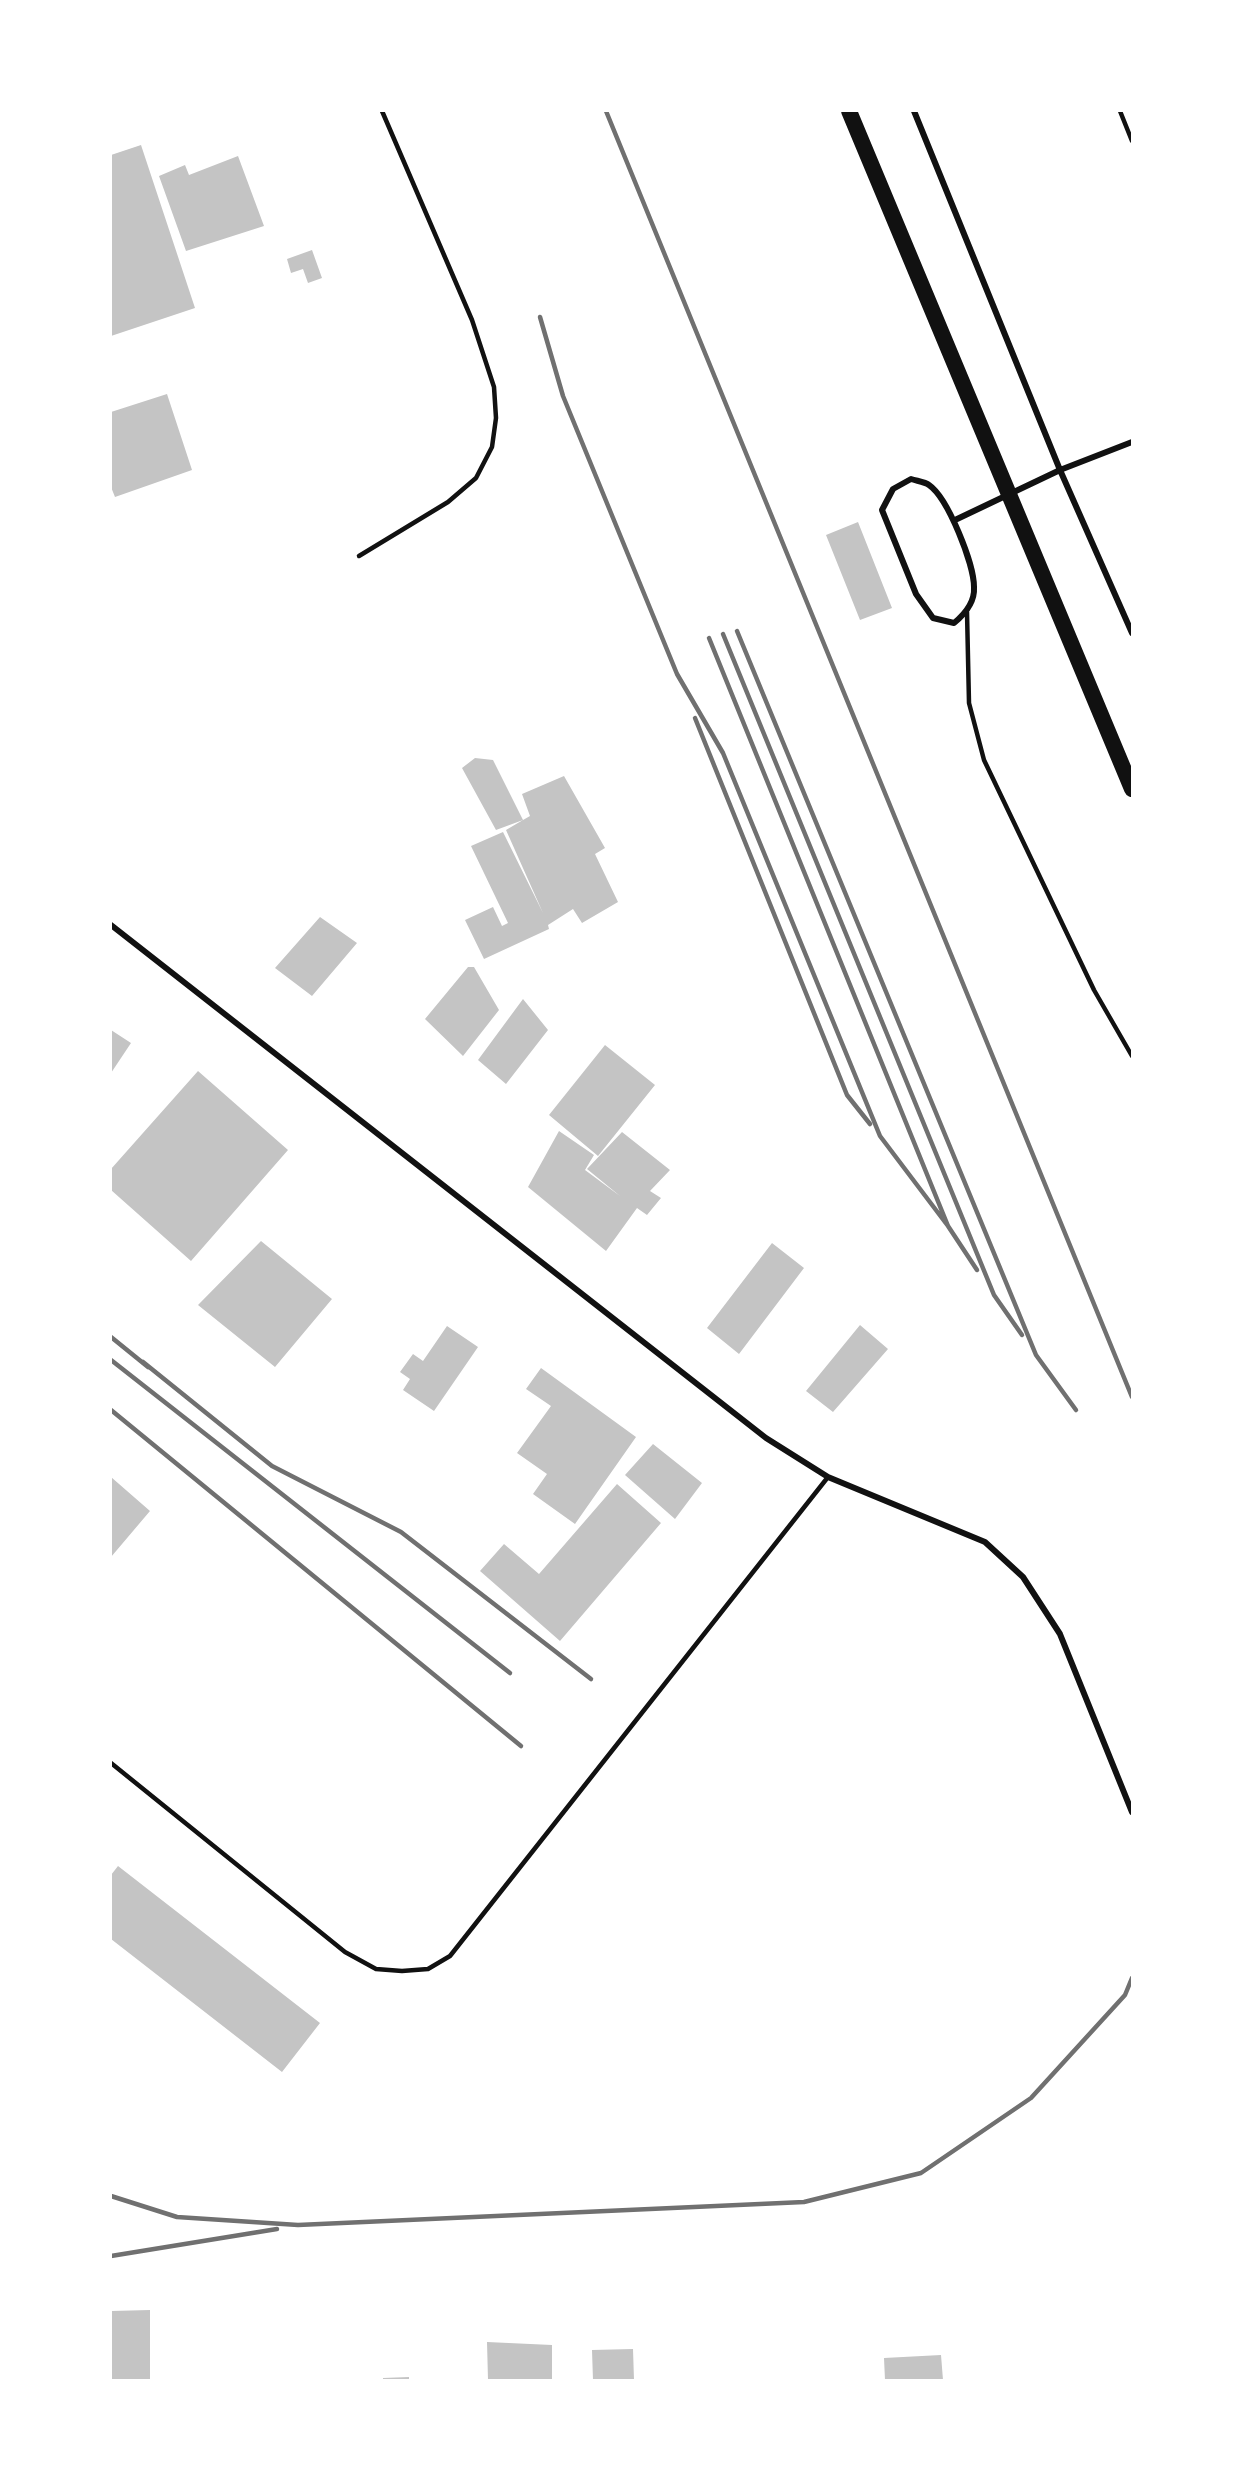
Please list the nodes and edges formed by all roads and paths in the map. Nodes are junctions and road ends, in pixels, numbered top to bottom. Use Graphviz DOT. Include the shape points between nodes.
graph roads {
  1 [pos="382,111"];
  2 [pos="849,111"];
  3 [pos="914,111"];
  4 [pos="1120,111"];
  5 [pos="1132,141"];
  6 [pos="1132,442"];
  7 [pos="1060,470"];
  8 [pos="1008,494"];
  9 [pos="955,520"];
  10 [pos="359,556"];
  11 [pos="967,612"];
  12 [pos="1132,633"];
  13 [pos="1132,789"];
  14 [pos="111,925"];
  15 [pos="1132,1056"];
  16 [pos="828,1478"];
  17 [pos="111,1763"];
  18 [pos="1132,1812"];
  1 -- 10 [label="lane" via="472,320 494,387 496,418 492,447 476,478 448,502"];
  2 -- 8 [label="highway"];
  3 -- 7 [label="street"];
  4 -- 5 [label="lane"];
  6 -- 7 [label="street"];
  7 -- 8 [label="street"];
  7 -- 12 [label="street"];
  8 -- 9 [label="street"];
  8 -- 13 [label="highway"];
  9 -- 11 [label="street" via="975,589"];
  9 -- 11 [label="street" via="930,485 911,479 893,489 882,510 916,594 933,618 954,623"];
  11 -- 15 [label="lane" via="969,703 984,760 1094,990"];
  14 -- 16 [label="street" via="766,1438"];
  16 -- 17 [label="lane" via="450,1956 428,1969 376,1969 345,1952"];
  16 -- 18 [label="street" via="986,1542 1023,1577 1060,1634"];
}
